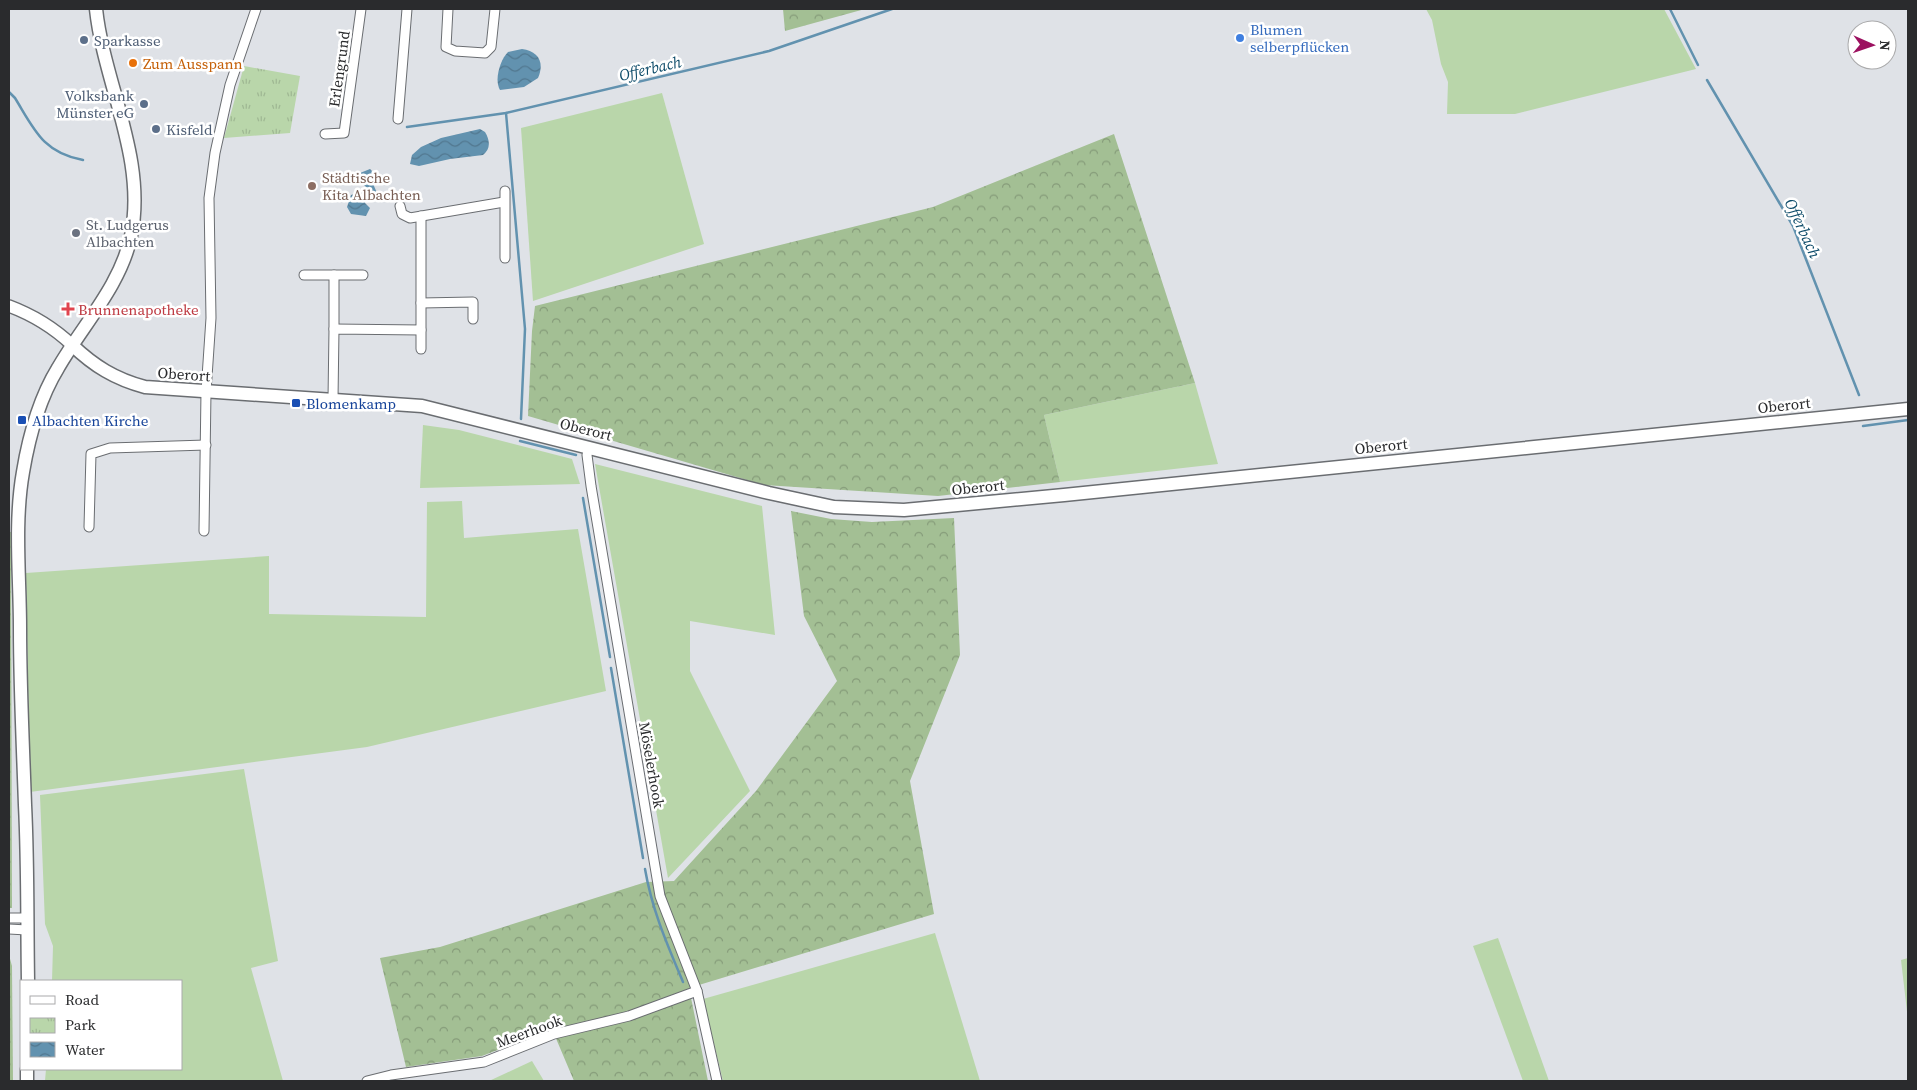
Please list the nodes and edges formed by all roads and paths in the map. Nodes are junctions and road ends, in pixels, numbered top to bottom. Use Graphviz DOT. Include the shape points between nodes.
graph roads {
  1 [pos="96,9"];
  2 [pos="256,9"];
  3 [pos="361,9"];
  4 [pos="407,9"];
  5 [pos="448,9"];
  6 [pos="495,9"];
  7 [pos="398,119"];
  8 [pos="325,134"];
  9 [pos="505,191"];
  10 [pos="504,202"];
  11 [pos="400,206"];
  12 [pos="421,216"];
  13 [pos="504,258"];
  14 [pos="304,275"];
  15 [pos="334,275"];
  16 [pos="363,275"];
  17 [pos="421,303"];
  18 [pos="9,306"];
  19 [pos="473,319"];
  20 [pos="334,329"];
  21 [pos="421,330"];
  22 [pos="72,345"];
  23 [pos="421,349"];
  24 [pos="206,392"];
  25 [pos="332,399"];
  26 [pos="1908,409"];
  27 [pos="206,445"];
  28 [pos="589,447"];
  29 [pos="89,527"];
  30 [pos="204,531"];
  31 [pos="9,918"];
  32 [pos="27,924"];
  33 [pos="9,929"];
  34 [pos="28,980"];
  35 [pos="697,991"];
  36 [pos="367,1081"];
  37 [pos="717,1081"];
  1 -- 22 [label="main road" via="103,51 132,164 134,210 124,260"];
  2 -- 24 [label="street" via="230,85 211,177 208,218 211,318"];
  3 -- 8 [label="street, Erlengrund" via="344,132"];
  4 -- 7 [label="street"];
  5 -- 6 [label="street" via="446,48 485,52 491,47"];
  9 -- 10 [label="street"];
  10 -- 12 [label="street"];
  10 -- 13 [label="street"];
  11 -- 12 [label="street" via="405,216"];
  12 -- 17 [label="street"];
  14 -- 15 [label="street"];
  15 -- 16 [label="street"];
  15 -- 20 [label="street"];
  17 -- 19 [label="street" via="473,302"];
  17 -- 21 [label="street"];
  18 -- 22 [label="street" via="36,318"];
  20 -- 21 [label="street"];
  20 -- 25 [label="street"];
  21 -- 23 [label="street"];
  22 -- 24 [label="main road, Oberort" via="96,367 128,383"];
  22 -- 32 [label="main road" via="43,397 22,474 19,530 20,713"];
  24 -- 25 [label="main road, Oberort"];
  24 -- 27 [label="street"];
  25 -- 28 [label="main road, Oberort" via="438,409"];
  26 -- 28 [label="main road, Oberort" via="904,510 805,502"];
  27 -- 29 [label="street" via="110,448 91,454"];
  27 -- 30 [label="street"];
  28 -- 35 [label="street, Möselerhook" via="591,486 660,896"];
  31 -- 32 [label="street"];
  32 -- 33 [label="street"];
  32 -- 34 [label="main road"];
  35 -- 36 [label="street, Meerhook" via="629,1016 554,1034 484,1062"];
  35 -- 37 [label="street, Möselerhook"];
}
